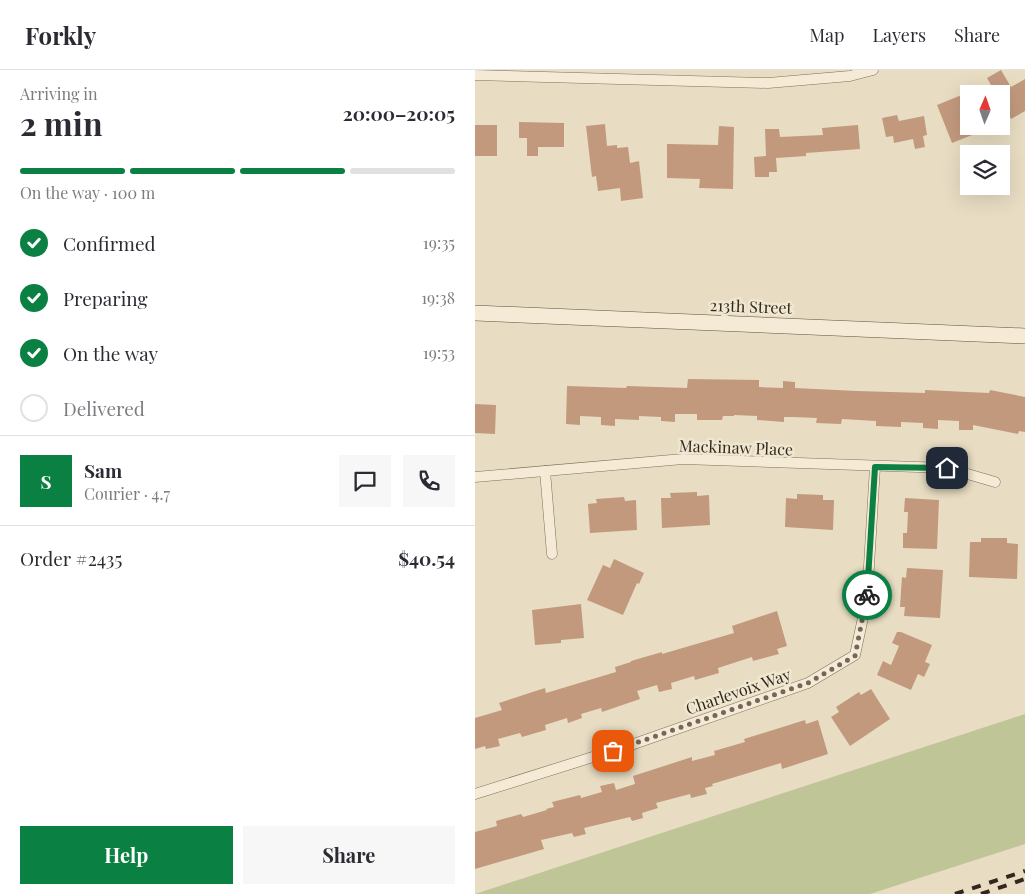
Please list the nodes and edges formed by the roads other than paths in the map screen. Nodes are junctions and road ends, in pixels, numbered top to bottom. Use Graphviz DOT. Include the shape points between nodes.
graph roads {
  1 [pos="873,70"];
  2 [pos="475,75"];
  3 [pos="475,313"];
  4 [pos="1025,336"];
  5 [pos="875,467"];
  6 [pos="545,471"];
  7 [pos="475,477"];
  8 [pos="995,482"];
  9 [pos="552,554"];
  10 [pos="475,794"];
  1 -- 2 [label="street" via="850,76 768,82"];
  3 -- 4 [label="street, 213th Street"];
  5 -- 6 [label="street, Mackinaw Place" via="683,459"];
  5 -- 8 [label="street, Mackinaw Place" via="947,468"];
  5 -- 10 [label="street, Charlevoix Way" via="867,599 855,656 808,683 631,745"];
  6 -- 7 [label="street, Mackinaw Place"];
  6 -- 9 [label="street"];
}
